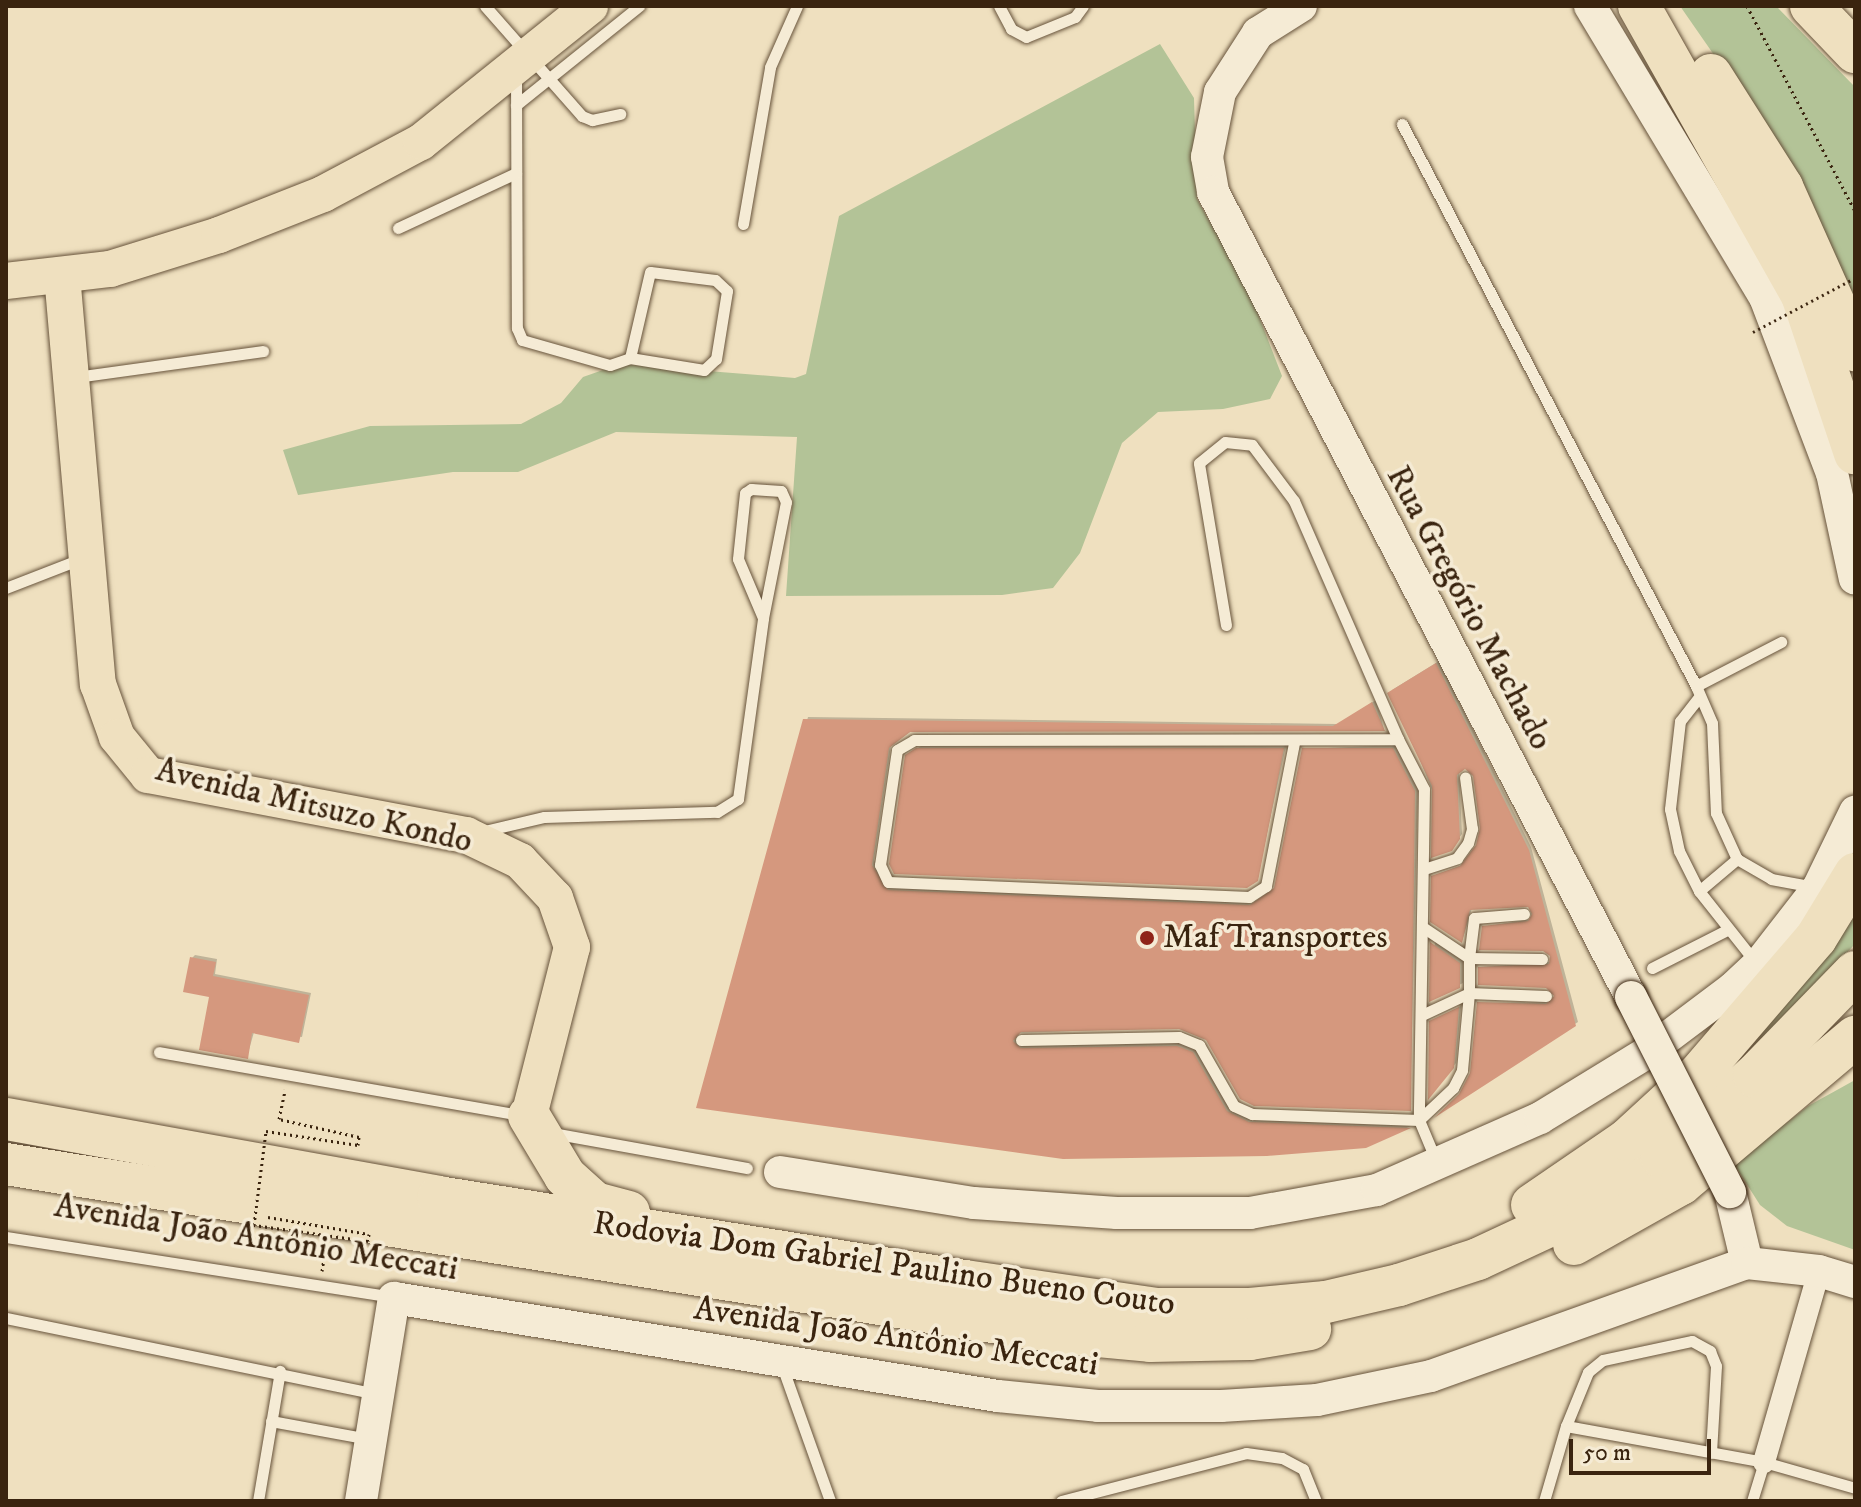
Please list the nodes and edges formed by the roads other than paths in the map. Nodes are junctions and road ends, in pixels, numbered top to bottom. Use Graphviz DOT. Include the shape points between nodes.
graph roads {
  1 [pos="485,6"];
  2 [pos="590,6"];
  3 [pos="639,6"];
  4 [pos="797,6"];
  5 [pos="999,6"];
  6 [pos="1083,6"];
  7 [pos="1301,6"];
  8 [pos="1590,6"];
  9 [pos="1639,6"];
  10 [pos="1661,6"];
  11 [pos="1811,6"];
  12 [pos="1845,6"];
  13 [pos="1855,17"];
  14 [pos="1855,52"];
  15 [pos="529,79"];
  16 [pos="620,114"];
  17 [pos="1402,124"];
  18 [pos="516,173"];
  19 [pos="743,224"];
  20 [pos="398,228"];
  21 [pos="62,275"];
  22 [pos="6,281"];
  23 [pos="1855,350"];
  24 [pos="263,351"];
  25 [pos="630,358"];
  26 [pos="71,378"];
  27 [pos="1855,453"];
  28 [pos="88,556"];
  29 [pos="1855,579"];
  30 [pos="6,588"];
  31 [pos="763,618"];
  32 [pos="1226,625"];
  33 [pos="1781,642"];
  34 [pos="1697,692"];
  35 [pos="1398,739"];
  36 [pos="1294,743"];
  37 [pos="1465,777"];
  38 [pos="1855,812"];
  39 [pos="466,835"];
  40 [pos="1737,859"];
  41 [pos="1424,869"];
  42 [pos="1836,881"];
  43 [pos="1699,891"];
  44 [pos="1524,914"];
  45 [pos="1424,928"];
  46 [pos="1727,930"];
  47 [pos="1469,958"];
  48 [pos="1542,959"];
  49 [pos="1758,965"];
  50 [pos="1652,968"];
  51 [pos="1855,972"];
  52 [pos="1469,993"];
  53 [pos="1546,996"];
  54 [pos="1424,1014"];
  55 [pos="1855,1037"];
  56 [pos="1021,1040"];
  57 [pos="159,1052"];
  58 [pos="1855,1055"];
  59 [pos="6,1119"];
  60 [pos="1419,1120"];
  61 [pos="532,1123"];
  62 [pos="1752,1124"];
  63 [pos="1437,1163"];
  64 [pos="6,1164"];
  65 [pos="747,1168"];
  66 [pos="780,1172"];
  67 [pos="6,1237"];
  68 [pos="781,1252"];
  69 [pos="1747,1263"];
  70 [pos="1819,1271"];
  71 [pos="1855,1282"];
  72 [pos="1069,1293"];
  73 [pos="394,1298"];
  74 [pos="6,1318"];
  75 [pos="781,1361"];
  76 [pos="280,1371"];
  77 [pos="377,1394"];
  78 [pos="271,1421"];
  79 [pos="1566,1426"];
  80 [pos="371,1439"];
  81 [pos="1711,1453"];
  82 [pos="1764,1462"];
  83 [pos="1855,1488"];
  84 [pos="258,1501"];
  85 [pos="361,1501"];
  86 [pos="830,1501"];
  87 [pos="1061,1501"];
  88 [pos="1316,1501"];
  89 [pos="1544,1501"];
  90 [pos="1752,1501"];
  1 -- 15 [label="lane"];
  2 -- 15 [label="main road"];
  3 -- 15 [label="lane"];
  4 -- 19 [label="lane" via="770,67"];
  5 -- 6 [label="lane" via="1011,29 1026,37 1075,17"];
  7 -- 69 [label="main road, Rua Gregório Machado, bridge" via="1258,33 1220,92 1207,157 1213,192 1234,242 1730,1192"];
  8 -- 29 [label="main road" via="1765,297 1832,473"];
  9 -- 27 [label="highway" via="1802,295"];
  10 -- 23 [label="highway" via="1782,187"];
  11 -- 14 [label="highway"];
  12 -- 13 [label="highway"];
  15 -- 16 [label="lane" via="592,120"];
  15 -- 18 [label="lane"];
  15 -- 21 [label="main road" via="323,194 219,235 110,269"];
  17 -- 34 [label="lane"];
  18 -- 20 [label="lane"];
  18 -- 25 [label="lane" via="517,328 522,340 610,365"];
  21 -- 22 [label="main road"];
  21 -- 26 [label="main road, Avenida Mitsuzo Kondo"];
  24 -- 26 [label="lane"];
  25 -- 25 [label="lane" via="709,368 716,359 724,286 715,280 650,272"];
  26 -- 28 [label="main road, Avenida Mitsuzo Kondo"];
  28 -- 30 [label="lane"];
  28 -- 39 [label="main road, Avenida Mitsuzo Kondo" via="98,684 117,737 148,775"];
  31 -- 31 [label="lane" via="786,502 781,491 751,489 745,493 738,559"];
  31 -- 39 [label="lane" via="738,799 717,812 544,817"];
  32 -- 35 [label="lane" via="1199,463 1225,442 1252,445 1294,501"];
  33 -- 34 [label="lane"];
  34 -- 40 [label="lane" via="1712,723 1716,813"];
  34 -- 43 [label="lane" via="1680,721 1670,809 1679,851"];
  35 -- 36 [label="lane"];
  35 -- 41 [label="lane" via="1424,789"];
  36 -- 36 [label="lane" via="914,740 897,750 880,865 888,882 1249,897 1266,886"];
  37 -- 41 [label="lane" via="1472,829 1468,843 1457,858"];
  38 -- 42 [label="main road"];
  39 -- 61 [label="main road, Avenida Mitsuzo Kondo" via="520,861 555,898 567,922 572,947"];
  40 -- 42 [label="lane" via="1771,879"];
  40 -- 43 [label="lane"];
  41 -- 45 [label="lane"];
  42 -- 49 [label="main road"];
  42 -- 72 [label="highway" via="1816,938 1699,1074 1627,1140 1550,1196 1474,1232 1339,1274 1159,1292"];
  43 -- 46 [label="lane"];
  44 -- 47 [label="lane" via="1474,918"];
  45 -- 47 [label="lane"];
  45 -- 54 [label="lane"];
  46 -- 49 [label="lane"];
  46 -- 50 [label="lane"];
  47 -- 48 [label="lane"];
  47 -- 52 [label="lane"];
  49 -- 63 [label="main road" via="1648,1052 1540,1118"];
  51 -- 72 [label="highway, Rodovia Dom Gabriel Paulino Bueno Couto" via="1754,1076 1661,1157 1566,1218 1478,1259 1326,1302 1250,1309 1157,1309"];
  52 -- 53 [label="lane"];
  52 -- 54 [label="lane"];
  52 -- 60 [label="lane" via="1462,1070 1453,1088"];
  54 -- 60 [label="lane"];
  55 -- 62 [label="highway, Rodovia Dom Gabriel Paulino Bueno Couto"];
  56 -- 60 [label="lane" via="1179,1037 1199,1045 1234,1106 1252,1114"];
  57 -- 61 [label="lane"];
  58 -- 62 [label="highway"];
  59 -- 68 [label="highway, Rodovia Dom Gabriel Paulino Bueno Couto"];
  60 -- 63 [label="lane"];
  61 -- 65 [label="lane"];
  61 -- 68 [label="highway" via="565,1176 595,1203"];
  62 -- 64 [label="highway, Rodovia Dom Gabriel Paulino Bueno Couto" via="1681,1184 1572,1245 1489,1281 1401,1313 1250,1339 1150,1341 966,1320"];
  63 -- 66 [label="main road" via="1377,1190 1314,1205 1190,1215 974,1203"];
  67 -- 73 [label="lane, Avenida João Antônio Meccati"];
  68 -- 72 [label="highway, Rodovia Dom Gabriel Paulino Bueno Couto"];
  69 -- 70 [label="main road, Avenida João Antônio Meccati"];
  69 -- 75 [label="main road, Avenida João Antônio Meccati" via="1431,1376 1317,1400 1098,1406"];
  70 -- 71 [label="main road, Avenida João Antônio Meccati"];
  70 -- 82 [label="street"];
  73 -- 75 [label="main road, Avenida João Antônio Meccati"];
  73 -- 77 [label="main road"];
  74 -- 76 [label="lane"];
  75 -- 86 [label="lane"];
  76 -- 77 [label="lane"];
  76 -- 78 [label="lane"];
  77 -- 80 [label="main road"];
  78 -- 80 [label="lane"];
  78 -- 84 [label="lane"];
  79 -- 81 [label="lane"];
  79 -- 81 [label="lane" via="1588,1372 1603,1360 1692,1341 1710,1351 1716,1366"];
  79 -- 89 [label="lane"];
  80 -- 85 [label="main road"];
  81 -- 82 [label="lane"];
  82 -- 83 [label="lane"];
  82 -- 90 [label="lane"];
  87 -- 88 [label="lane" via="1246,1453 1282,1458 1303,1469"];
}
